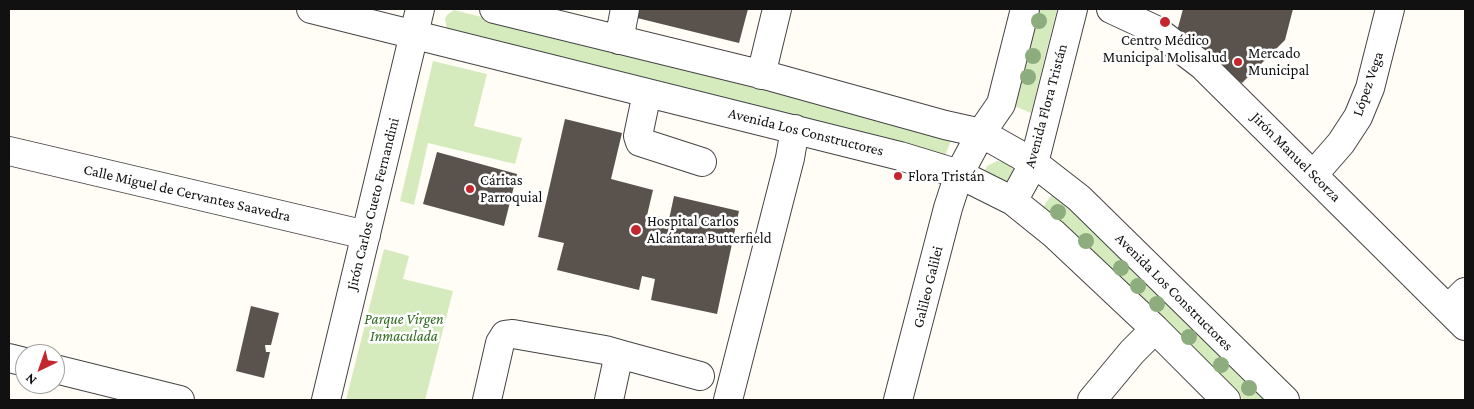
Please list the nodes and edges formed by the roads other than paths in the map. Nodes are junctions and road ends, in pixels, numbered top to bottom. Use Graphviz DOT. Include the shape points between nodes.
graph roads {
  1 [pos="311,9"];
  2 [pos="494,9"];
  3 [pos="625,9"];
  4 [pos="777,9"];
  5 [pos="1025,9"];
  6 [pos="1073,9"];
  7 [pos="1111,9"];
  8 [pos="1390,9"];
  9 [pos="417,22"];
  10 [pos="619,40"];
  11 [pos="761,75"];
  12 [pos="647,93"];
  13 [pos="795,129"];
  14 [pos="981,133"];
  15 [pos="9,151"];
  16 [pos="702,162"];
  17 [pos="1034,163"];
  18 [pos="959,174"];
  19 [pos="1314,174"];
  20 [pos="1013,201"];
  21 [pos="366,235"];
  22 [pos="1460,309"];
  23 [pos="1155,329"];
  24 [pos="620,354"];
  25 [pos="65,372"];
  26 [pos="700,376"];
  27 [pos="128,394"];
  28 [pos="180,400"];
  29 [pos="326,400"];
  30 [pos="487,400"];
  31 [pos="609,400"];
  32 [pos="728,400"];
  33 [pos="898,400"];
  34 [pos="1092,400"];
  35 [pos="1226,400"];
  36 [pos="1285,400"];
  1 -- 9 [label="street, Avenida Los Constructores"];
  2 -- 10 [label="street, Avenida Los Constructores"];
  3 -- 10 [label="street"];
  4 -- 11 [label="street"];
  5 -- 14 [label="street" via="1001,104"];
  6 -- 17 [label="street, Avenida Flora Tristán"];
  7 -- 19 [label="street, Jirón Manuel Scorza" via="1156,30 1203,66"];
  8 -- 19 [label="street, López Vega" via="1365,102 1341,143"];
  9 -- 12 [label="street, Avenida Los Constructores"];
  9 -- 21 [label="street, Jirón Carlos Cueto Fernandini"];
  10 -- 11 [label="street, Avenida Los Constructores"];
  11 -- 14 [label="street, Avenida Los Constructores"];
  12 -- 13 [label="street, Avenida Los Constructores"];
  12 -- 16 [label="street" via="638,136 640,142"];
  13 -- 18 [label="street, Avenida Los Constructores"];
  13 -- 32 [label="street"];
  14 -- 17 [label="street, Avenida Los Constructores"];
  14 -- 18 [label="street"];
  15 -- 21 [label="street, Calle Miguel de Cervantes Saavedra"];
  17 -- 20 [label="street, Avenida Flora Tristán"];
  17 -- 36 [label="street, Avenida Los Constructores" via="1079,198"];
  18 -- 20 [label="street, Avenida Los Constructores"];
  18 -- 33 [label="street, Galileo Galilei"];
  19 -- 22 [label="street, Jirón Manuel Scorza"];
  20 -- 23 [label="street, Avenida Los Constructores" via="1054,234"];
  21 -- 29 [label="street, Jirón Carlos Cueto Fernandini"];
  23 -- 34 [label="street"];
  23 -- 35 [label="street, Avenida Los Constructores"];
  24 -- 26 [label="street"];
  24 -- 30 [label="street" via="505,335 500,343"];
  24 -- 31 [label="street"];
  25 -- 27 [label="street"];
  27 -- 28 [label="street"];
}
